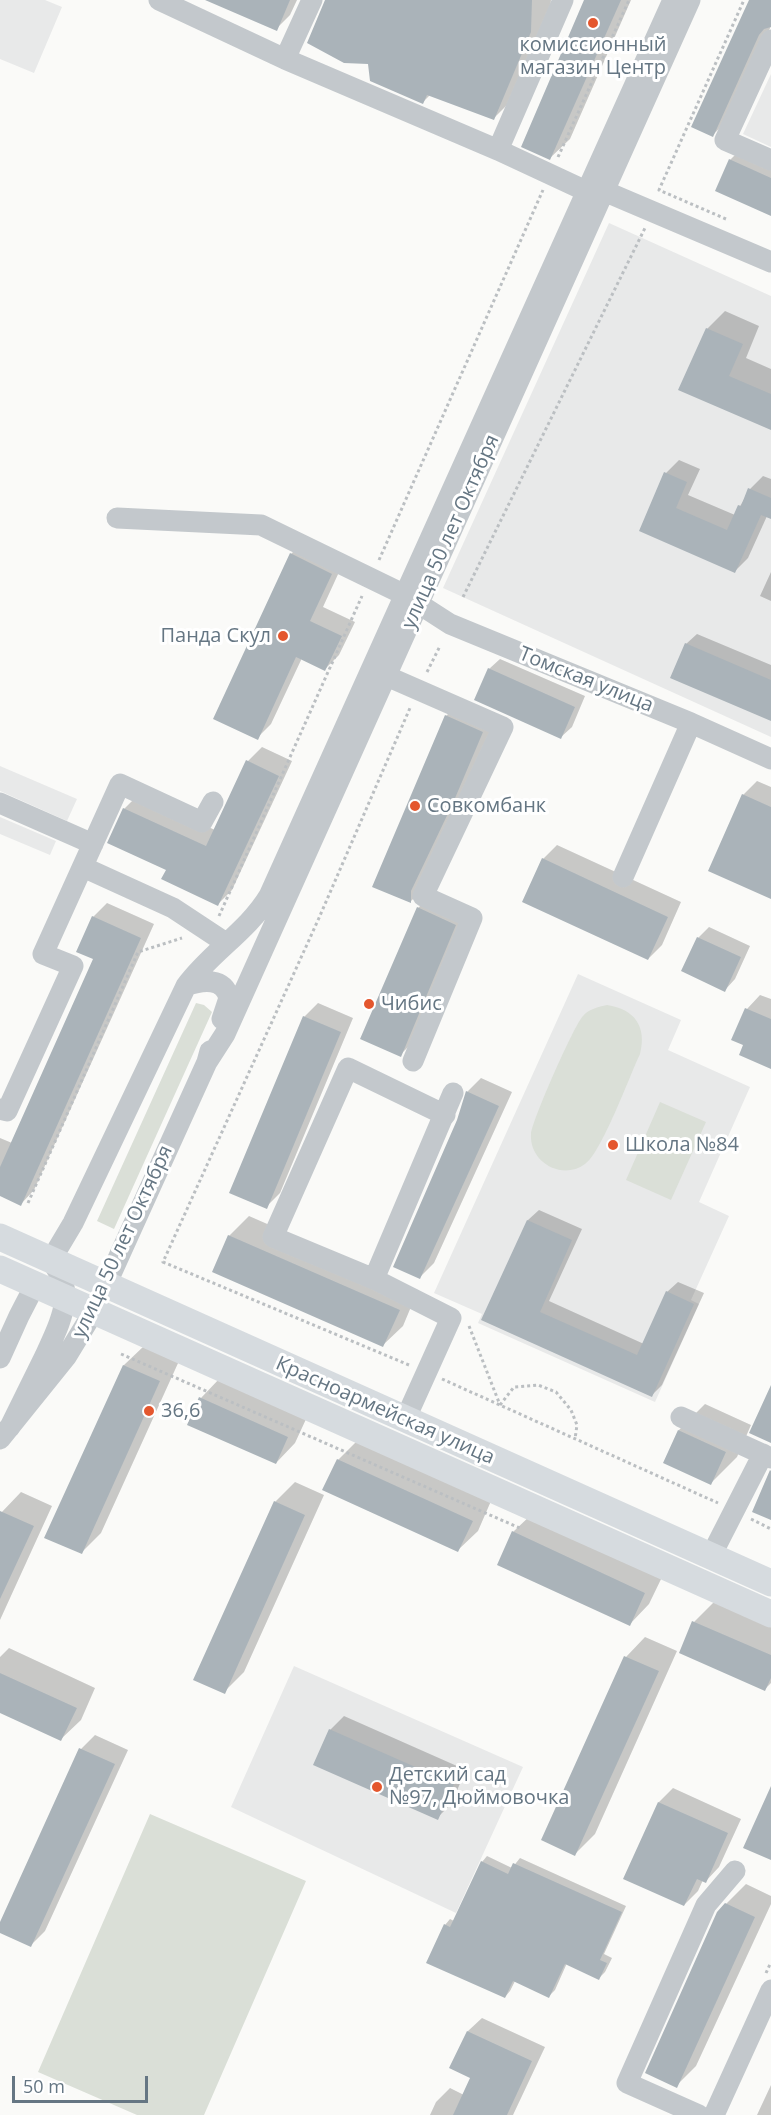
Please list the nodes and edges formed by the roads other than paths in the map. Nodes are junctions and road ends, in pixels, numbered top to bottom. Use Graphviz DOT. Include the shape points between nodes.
graph roads {
  1 [pos="159,0"];
  2 [pos="312,0"];
  3 [pos="563,0"];
  4 [pos="673,0"];
  5 [pos="690,0"];
  6 [pos="771,40"];
  7 [pos="285,59"];
  8 [pos="498,150"];
  9 [pos="771,160"];
  10 [pos="595,191"];
  11 [pos="771,261"];
  12 [pos="117,518"];
  13 [pos="412,599"];
  14 [pos="379,673"];
  15 [pos="691,723"];
  16 [pos="771,759"];
  17 [pos="213,802"];
  18 [pos="0,803"];
  19 [pos="93,844"];
  20 [pos="83,867"];
  21 [pos="623,877"];
  22 [pos="219,938"];
  23 [pos="186,986"];
  24 [pos="412,1061"];
  25 [pos="207,1062"];
  26 [pos="453,1093"];
  27 [pos="0,1108"];
  28 [pos="445,1115"];
  29 [pos="0,1237"];
  30 [pos="51,1260"];
  31 [pos="0,1269"];
  32 [pos="374,1279"];
  33 [pos="35,1285"];
  34 [pos="106,1285"];
  35 [pos="65,1299"];
  36 [pos="94,1311"];
  37 [pos="0,1358"];
  38 [pos="681,1417"];
  39 [pos="405,1420"];
  40 [pos="5,1433"];
  41 [pos="767,1456"];
  42 [pos="711,1556"];
  43 [pos="771,1583"];
  44 [pos="771,1614"];
  45 [pos="735,1870"];
  46 [pos="771,1990"];
  47 [pos="699,2115"];
  48 [pos="714,2115"];
  1 -- 7 [label="street"];
  2 -- 7 [label="street"];
  3 -- 8 [label="street"];
  4 -- 10 [label="street, улица 50 лет Октября"];
  5 -- 10 [label="street, улица 50 лет Октября"];
  6 -- 9 [label="street" via="726,140"];
  7 -- 8 [label="street"];
  8 -- 10 [label="street" via="549,175"];
  10 -- 11 [label="street"];
  10 -- 13 [label="street, улица 50 лет Октября"];
  12 -- 13 [label="street, Томская улица" via="261,525"];
  13 -- 14 [label="street, улица 50 лет Октября"];
  13 -- 15 [label="street, Томская улица" via="450,624"];
  14 -- 22 [label="street, улица 50 лет Октября" via="269,896 261,909"];
  14 -- 24 [label="street" via="503,727 423,896 472,918"];
  14 -- 25 [label="street, улица 50 лет Октября" via="225,1034"];
  15 -- 16 [label="street, Томская улица"];
  15 -- 21 [label="street"];
  17 -- 19 [label="street" via="202,822 120,784"];
  18 -- 19 [label="street"];
  19 -- 20 [label="street"];
  20 -- 22 [label="street" via="173,908"];
  20 -- 27 [label="street" via="43,954 73,966 6,1111"];
  22 -- 23 [label="street, улица 50 лет Октября"];
  23 -- 25 [label="street, улица 50 лет Октября" via="206,981 219,984 228,993 228,1006 215,1032"];
  23 -- 30 [label="street, улица 50 лет Октября" via="73,1223"];
  25 -- 34 [label="street, улица 50 лет Октября"];
  26 -- 28 [label="street"];
  28 -- 32 [label="street"];
  28 -- 32 [label="street" via="348,1068 273,1236"];
  29 -- 30 [label="main road, Красноармейская улица"];
  30 -- 33 [label="main road, улица 50 лет Октября"];
  30 -- 34 [label="main road, Красноармейская улица"];
  30 -- 35 [label="street" via="64,1284"];
  31 -- 33 [label="main road, Красноармейская улица"];
  32 -- 39 [label="street" via="451,1318"];
  33 -- 35 [label="main road, Красноармейская улица"];
  33 -- 37 [label="street, улица 50 лет Октября"];
  34 -- 36 [label="main road, улица 50 лет Октября"];
  34 -- 39 [label="main road, Красноармейская улица"];
  35 -- 36 [label="main road, Красноармейская улица"];
  35 -- 40 [label="street" via="56,1332"];
  36 -- 40 [label="street, улица 50 лет Октября" via="66,1357"];
  36 -- 44 [label="main road, Красноармейская улица"];
  38 -- 41 [label="street"];
  39 -- 42 [label="main road, Красноармейская улица"];
  41 -- 42 [label="street" via="733,1510"];
  42 -- 43 [label="main road, Красноармейская улица"];
  45 -- 47 [label="street" via="706,1905 627,2083"];
  46 -- 48 [label="street"];
}
